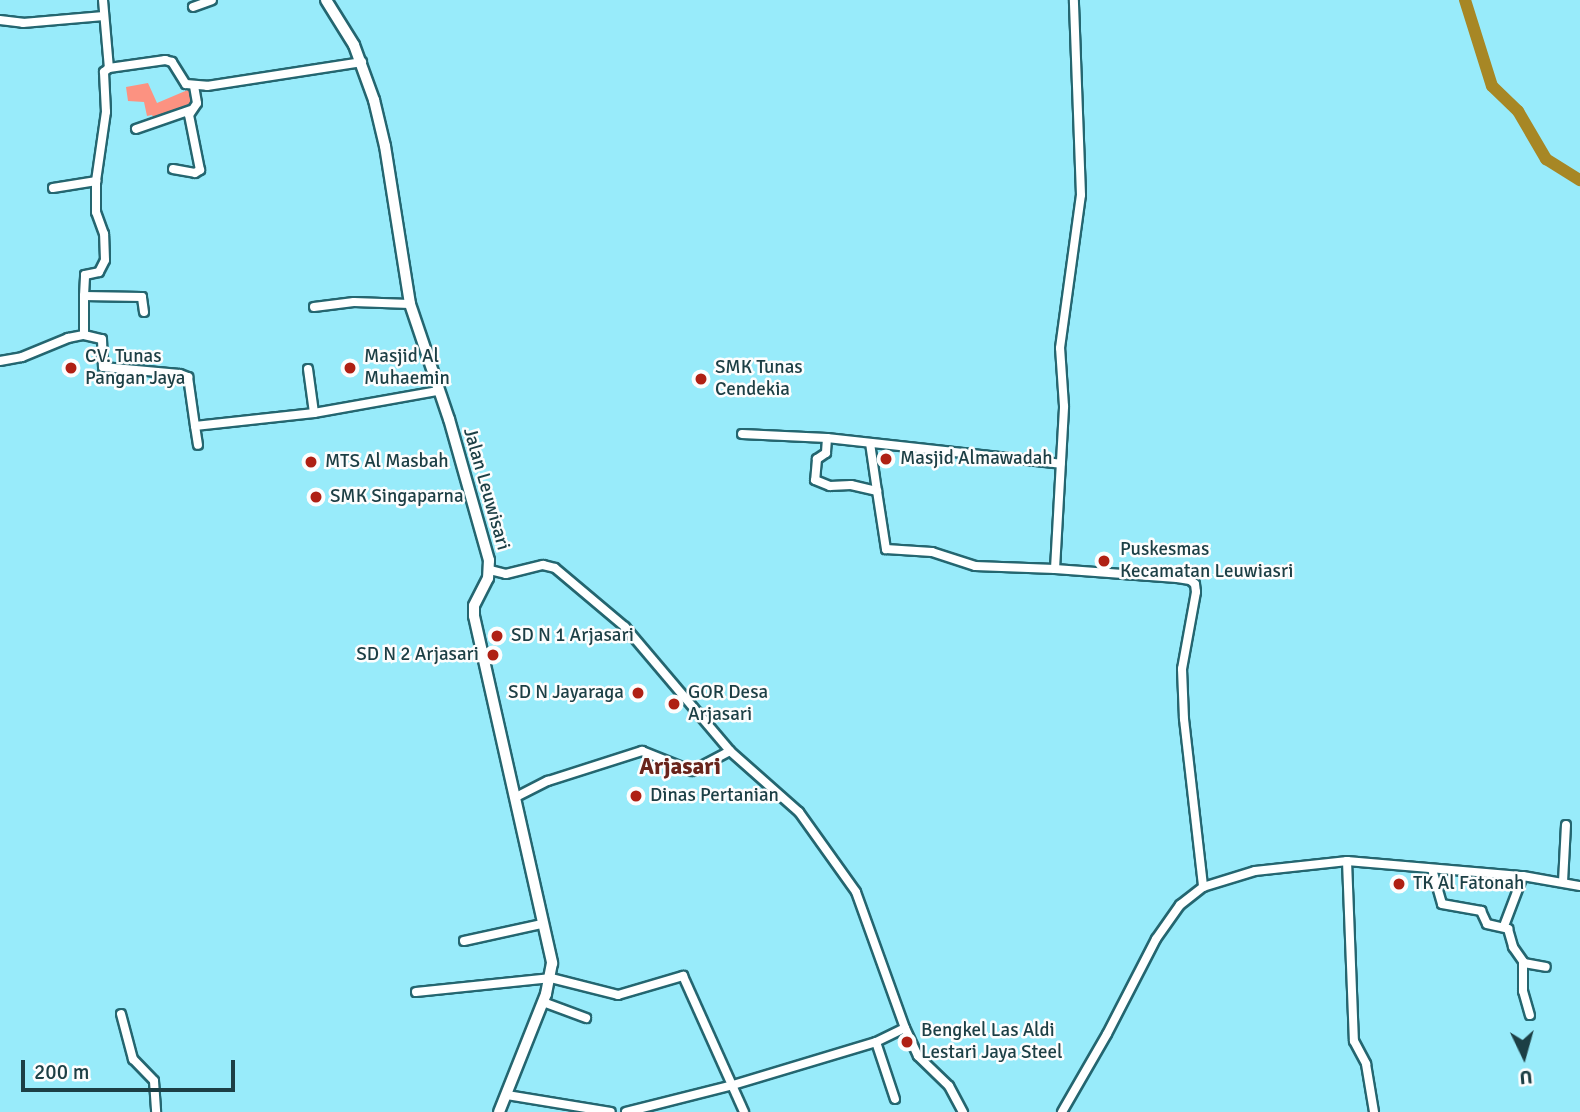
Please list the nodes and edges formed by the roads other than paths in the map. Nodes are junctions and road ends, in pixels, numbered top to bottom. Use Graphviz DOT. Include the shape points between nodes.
graph roads {
  1 [pos="103,0"];
  2 [pos="212,0"];
  3 [pos="326,0"];
  4 [pos="1074,0"];
  5 [pos="193,7"];
  6 [pos="104,16"];
  7 [pos="0,20"];
  8 [pos="362,62"];
  9 [pos="109,68"];
  10 [pos="194,86"];
  11 [pos="191,110"];
  12 [pos="136,129"];
  13 [pos="173,169"];
  14 [pos="96,181"];
  15 [pos="53,188"];
  16 [pos="84,296"];
  17 [pos="410,304"];
  18 [pos="314,307"];
  19 [pos="144,312"];
  20 [pos="84,335"];
  21 [pos="0,361"];
  22 [pos="308,369"];
  23 [pos="438,391"];
  24 [pos="314,413"];
  25 [pos="195,426"];
  26 [pos="742,434"];
  27 [pos="827,438"];
  28 [pos="870,443"];
  29 [pos="198,445"];
  30 [pos="1062,464"];
  31 [pos="877,491"];
  32 [pos="1055,569"];
  33 [pos="490,570"];
  34 [pos="730,751"];
  35 [pos="516,797"];
  36 [pos="1566,825"];
  37 [pos="1347,861"];
  38 [pos="1432,870"];
  39 [pos="1523,876"];
  40 [pos="1563,882"];
  41 [pos="1580,886"];
  42 [pos="1203,887"];
  43 [pos="542,924"];
  44 [pos="1504,926"];
  45 [pos="464,941"];
  46 [pos="1523,962"];
  47 [pos="1546,967"];
  48 [pos="551,978"];
  49 [pos="416,992"];
  50 [pos="543,1002"];
  51 [pos="121,1014"];
  52 [pos="1530,1015"];
  53 [pos="586,1018"];
  54 [pos="905,1028"];
  55 [pos="876,1042"];
  56 [pos="733,1086"];
  57 [pos="507,1095"];
  58 [pos="895,1099"];
  59 [pos="552,1108"];
  60 [pos="156,1112"];
  61 [pos="499,1112"];
  62 [pos="611,1112"];
  63 [pos="626,1112"];
  64 [pos="744,1112"];
  65 [pos="963,1112"];
  66 [pos="1062,1112"];
  67 [pos="1374,1112"];
  1 -- 6 [label="street"];
  2 -- 5 [label="street"];
  3 -- 8 [label="main road, Jalan Leuwisari"];
  4 -- 30 [label="street" via="1081,195 1060,348"];
  6 -- 7 [label="street" via="23,23"];
  6 -- 9 [label="street"];
  8 -- 10 [label="street"];
  8 -- 17 [label="main road, Jalan Leuwisari" via="385,146"];
  9 -- 10 [label="street" via="165,60 172,62 186,84"];
  9 -- 14 [label="street" via="104,72 107,112"];
  10 -- 11 [label="street" via="197,103"];
  11 -- 12 [label="street"];
  11 -- 13 [label="street" via="200,170"];
  14 -- 15 [label="street"];
  14 -- 16 [label="street" via="96,212 104,234 105,260 99,272 85,275"];
  16 -- 19 [label="street" via="142,297"];
  16 -- 20 [label="street"];
  17 -- 18 [label="street" via="354,302"];
  17 -- 23 [label="main road, Jalan Leuwisari"];
  20 -- 21 [label="street"];
  20 -- 25 [label="street" via="102,339 103,367 188,377"];
  22 -- 24 [label="street"];
  23 -- 24 [label="street"];
  23 -- 33 [label="main road, Jalan Leuwisari"];
  24 -- 25 [label="street"];
  25 -- 29 [label="street"];
  26 -- 27 [label="street"];
  27 -- 28 [label="street"];
  27 -- 31 [label="street" via="826,453 817,460 815,480"];
  28 -- 30 [label="street"];
  28 -- 31 [label="street"];
  30 -- 32 [label="street"];
  31 -- 32 [label="street" via="886,549 932,552 975,566"];
  32 -- 42 [label="street" via="1177,578 1195,584 1182,669"];
  33 -- 34 [label="street" via="506,575 543,565 555,568 625,627"];
  33 -- 35 [label="main road, Jalan Leuwisari" via="474,610"];
  34 -- 35 [label="street" via="692,771 642,751 548,781"];
  34 -- 54 [label="street" via="799,812 845,873"];
  35 -- 43 [label="main road, Jalan Leuwisari"];
  36 -- 40 [label="street"];
  37 -- 38 [label="street"];
  37 -- 42 [label="street" via="1255,871"];
  37 -- 67 [label="street" via="1354,1041 1366,1064"];
  38 -- 39 [label="street"];
  38 -- 44 [label="street" via="1442,904 1479,910 1489,925"];
  39 -- 40 [label="street"];
  39 -- 44 [label="street"];
  40 -- 41 [label="street"];
  42 -- 66 [label="street" via="1180,905 1156,939"];
  43 -- 45 [label="street"];
  43 -- 48 [label="main road, Jalan Leuwisari"];
  44 -- 46 [label="street"];
  46 -- 47 [label="street"];
  46 -- 52 [label="street" via="1523,991"];
  48 -- 49 [label="street"];
  48 -- 50 [label="main road, Jalan Leuwisari"];
  48 -- 56 [label="street" via="618,995 683,976"];
  50 -- 53 [label="street"];
  50 -- 57 [label="main road, Jalan Leuwisari"];
  51 -- 60 [label="street" via="133,1059 154,1081"];
  54 -- 55 [label="street"];
  54 -- 65 [label="street" via="918,1056 949,1086"];
  55 -- 56 [label="street"];
  55 -- 58 [label="street"];
  56 -- 63 [label="street"];
  56 -- 64 [label="street"];
  57 -- 59 [label="street"];
  57 -- 61 [label="main road, Jalan Leuwisari"];
  59 -- 62 [label="street"];
}
